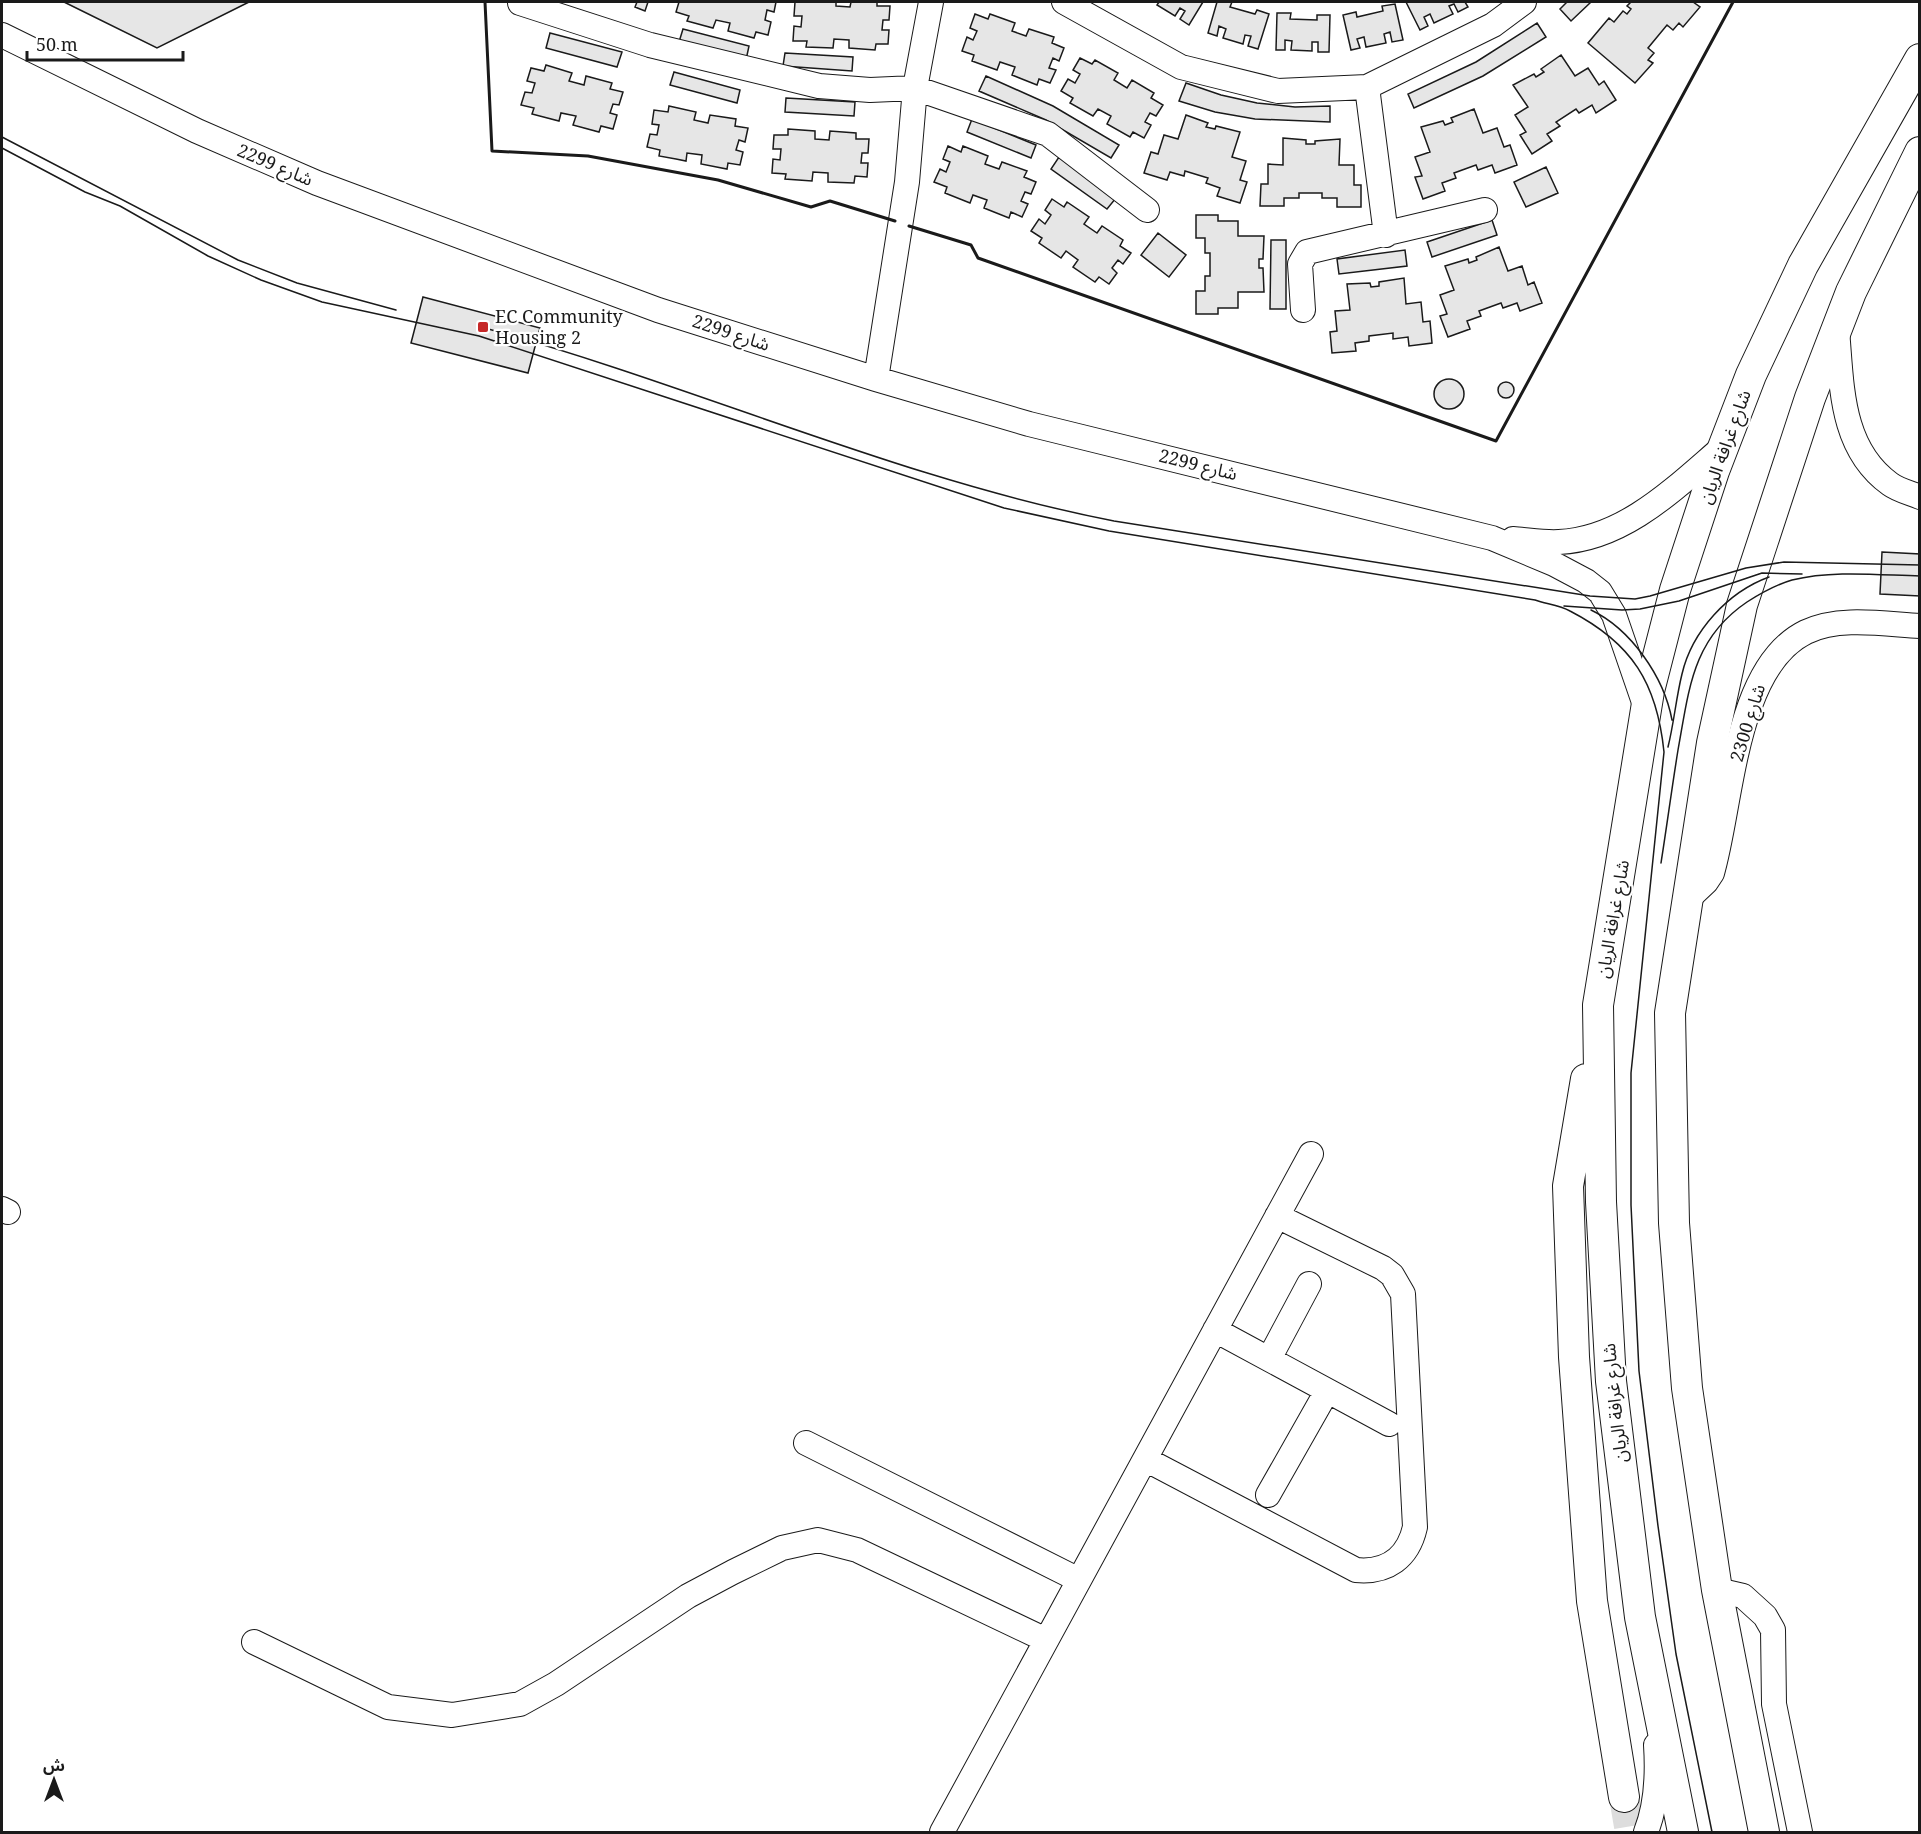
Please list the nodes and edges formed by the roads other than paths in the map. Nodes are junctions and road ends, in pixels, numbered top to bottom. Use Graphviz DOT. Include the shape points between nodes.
graph roads {
  1 [pos="931,2"];
  2 [pos="1064,2"];
  3 [pos="1524,2"];
  4 [pos="520,3"];
  5 [pos="2,35"];
  6 [pos="1920,59"];
  7 [pos="1366,87"];
  8 [pos="915,88"];
  9 [pos="1920,152"];
  10 [pos="1147,210"];
  11 [pos="1485,210"];
  12 [pos="1386,235"];
  13 [pos="1303,310"];
  14 [pos="1837,329"];
  15 [pos="876,379"];
  16 [pos="1724,446"];
  17 [pos="1920,498"];
  18 [pos="1492,537"];
  19 [pos="1920,626"];
  20 [pos="1646,708"];
  21 [pos="1688,899"];
  22 [pos="1598,1005"];
  23 [pos="1311,1154"];
  24 [pos="1277,1216"];
  25 [pos="1309,1284"];
  26 [pos="1215,1330"];
  27 [pos="1269,1359"];
  28 [pos="1327,1391"];
  29 [pos="1389,1424"];
  30 [pos="806,1443"];
  31 [pos="1145,1459"];
  32 [pos="1268,1495"];
  33 [pos="1079,1580"];
  34 [pos="1717,1590"];
  35 [pos="1046,1640"];
  36 [pos="254,1642"];
  37 [pos="1653,1680"];
  38 [pos="1624,1797"];
  39 [pos="1803,1829"];
  40 [pos="942,1833"];
  41 [pos="1646,1833"];
  42 [pos="1683,1833"];
  43 [pos="1764,1833"];
  1 -- 8 [label="street"];
  2 -- 7 [label="street" via="1181,68 1278,91"];
  3 -- 7 [label="street" via="1493,25"];
  4 -- 8 [label="street" via="650,45 819,86"];
  5 -- 15 [label="street, شارع 2299" via="197,131 317,183 658,310"];
  6 -- 16 [label="main road, شارع غرافة الريان" via="1803,265 1751,375"];
  7 -- 12 [label="street"];
  8 -- 10 [label="street" via="1048,134"];
  8 -- 15 [label="street" via="907,182"];
  9 -- 14 [label="main road" via="1851,292"];
  11 -- 12 [label="street"];
  12 -- 13 [label="street" via="1307,252 1299,264"];
  14 -- 17 [label="street" via="1842,396 1855,444 1890,484"];
  14 -- 21 [label="main road" via="1810,398 1742,605 1712,742"];
  15 -- 18 [label="street, شارع 2299" via="1029,424"];
  16 -- 18 [label="street, شارع 2299" via="1660,501 1607,532 1560,542"];
  16 -- 20 [label="main road, شارع غرافة الريان" via="1675,590"];
  18 -- 20 [label="street, شارع 2299" via="1554,564 1600,592 1614,615"];
  19 -- 21 [label="street, شارع 2300" via="1842,624 1806,632 1785,646 1761,678 1752,698 1712,873"];
  20 -- 22 [label="main road, شارع غرافة الريان"];
  21 -- 34 [label="main road" via="1670,1013 1674,1223 1687,1388"];
  22 -- 37 [label="main road, شارع غرافة الريان" via="1611,1381 1640,1617"];
  22 -- 38 [label="main road" via="1568,1186 1574,1357 1592,1601"];
  23 -- 24 [label="street"];
  24 -- 26 [label="street"];
  24 -- 31 [label="street" via="1383,1268 1392,1275 1402,1294 1415,1527 1412,1541 1389,1565 1356,1570"];
  25 -- 27 [label="street"];
  26 -- 27 [label="street"];
  26 -- 31 [label="street"];
  27 -- 28 [label="street"];
  28 -- 29 [label="street"];
  28 -- 32 [label="street"];
  30 -- 33 [label="street"];
  31 -- 33 [label="street"];
  33 -- 35 [label="street"];
  34 -- 39 [label="street" via="1743,1596 1765,1616 1773,1630 1774,1704"];
  34 -- 43 [label="main road"];
  35 -- 36 [label="street" via="857,1550 818,1540 782,1548 688,1596 520,1704 452,1715 388,1707"];
  35 -- 40 [label="street"];
  37 -- 41 [label="street" via="1657,1789"];
  37 -- 42 [label="main road, شارع غرافة الريان"];
}
